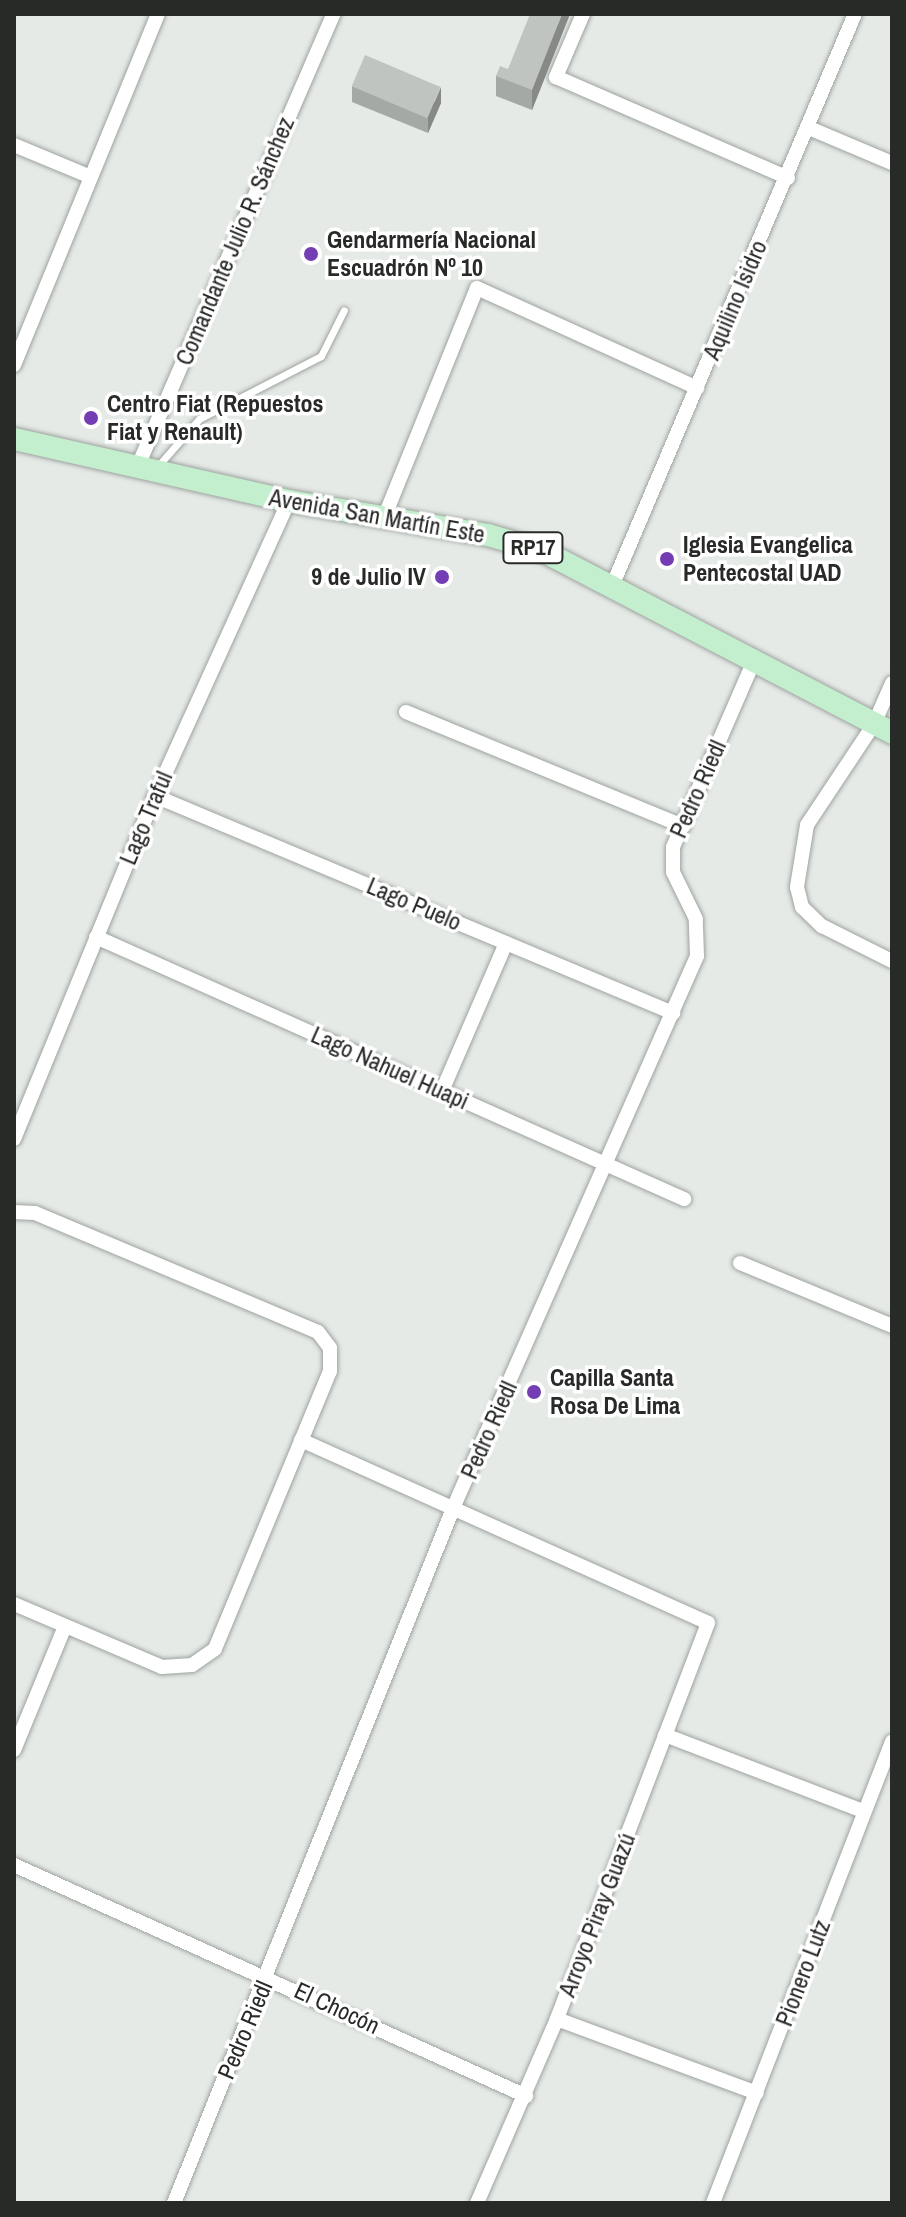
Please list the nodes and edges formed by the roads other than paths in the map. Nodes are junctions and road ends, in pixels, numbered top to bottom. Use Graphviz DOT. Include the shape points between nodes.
graph roads {
  1 [pos="158,14"];
  2 [pos="333,14"];
  3 [pos="583,14"];
  4 [pos="855,14"];
  5 [pos="809,128"];
  6 [pos="14,145"];
  7 [pos="892,163"];
  8 [pos="91,177"];
  9 [pos="788,178"];
  10 [pos="344,310"];
  11 [pos="14,365"];
  12 [pos="697,388"];
  13 [pos="14,439"];
  14 [pos="145,470"];
  15 [pos="289,501"];
  16 [pos="384,518"];
  17 [pos="613,584"];
  18 [pos="754,661"];
  19 [pos="892,683"];
  20 [pos="406,712"];
  21 [pos="883,728"];
  22 [pos="155,796"];
  23 [pos="683,826"];
  24 [pos="96,937"];
  25 [pos="506,943"];
  26 [pos="892,961"];
  27 [pos="673,1013"];
  28 [pos="442,1091"];
  29 [pos="14,1139"];
  30 [pos="609,1165"];
  31 [pos="684,1199"];
  32 [pos="14,1212"];
  33 [pos="740,1263"];
  34 [pos="892,1326"];
  35 [pos="301,1440"];
  36 [pos="454,1506"];
  37 [pos="14,1604"];
  38 [pos="65,1626"];
  39 [pos="665,1735"];
  40 [pos="892,1742"];
  41 [pos="14,1750"];
  42 [pos="863,1811"];
  43 [pos="14,1865"];
  44 [pos="268,1977"];
  45 [pos="557,2019"];
  46 [pos="757,2093"];
  47 [pos="526,2096"];
  48 [pos="174,2203"];
  49 [pos="477,2203"];
  50 [pos="713,2203"];
  1 -- 8 [label="street"];
  2 -- 14 [label="street, Comandante Julio R. Sánchez"];
  3 -- 9 [label="street" via="556,77"];
  4 -- 5 [label="street, Aquilino Isidro"];
  5 -- 7 [label="street"];
  5 -- 9 [label="street, Aquilino Isidro"];
  6 -- 8 [label="street"];
  8 -- 11 [label="street"];
  9 -- 12 [label="street, Aquilino Isidro"];
  10 -- 14 [label="lane" via="321,356 199,419"];
  12 -- 16 [label="street" via="477,288"];
  12 -- 17 [label="street, Aquilino Isidro"];
  13 -- 14 [label="main road, Avenida San Martín Este / RP17"];
  14 -- 15 [label="main road, Avenida San Martín Este / RP17"];
  15 -- 16 [label="main road, Avenida San Martín Este / RP17"];
  15 -- 22 [label="street, Lago Traful"];
  16 -- 17 [label="main road, Avenida San Martín Este / RP17" via="488,535 543,551"];
  17 -- 18 [label="main road, Avenida San Martín Este / RP17"];
  18 -- 21 [label="main road, Avenida San Martín Este / RP17"];
  18 -- 23 [label="street, Pedro Riedl"];
  19 -- 21 [label="street"];
  20 -- 23 [label="street"];
  21 -- 26 [label="street" via="807,825 797,887 802,907 822,926"];
  22 -- 24 [label="street, Lago Traful"];
  22 -- 25 [label="street, Lago Puelo"];
  23 -- 27 [label="street, Pedro Riedl" via="673,847 673,872 699,936 697,956"];
  24 -- 28 [label="street, Lago Nahuel Huapi"];
  24 -- 29 [label="street, Lago Traful"];
  25 -- 27 [label="street, Lago Puelo"];
  25 -- 28 [label="street"];
  27 -- 30 [label="street, Pedro Riedl"];
  28 -- 30 [label="street, Lago Nahuel Huapi"];
  30 -- 31 [label="street, Lago Nahuel Huapi"];
  30 -- 36 [label="street, Pedro Riedl"];
  32 -- 35 [label="street" via="35,1213 318,1332 330,1348 330,1371"];
  33 -- 34 [label="street"];
  35 -- 36 [label="street"];
  35 -- 38 [label="street" via="215,1649 192,1665 162,1667"];
  36 -- 39 [label="street, Arroyo Piray Guazú" via="708,1623"];
  36 -- 44 [label="street, Pedro Riedl"];
  37 -- 38 [label="street"];
  38 -- 41 [label="street"];
  39 -- 42 [label="street"];
  39 -- 45 [label="street, Arroyo Piray Guazú"];
  40 -- 42 [label="street, Pionero Lutz"];
  42 -- 46 [label="street, Pionero Lutz"];
  43 -- 44 [label="street, El Chocón"];
  44 -- 47 [label="street, El Chocón"];
  44 -- 48 [label="street, Pedro Riedl"];
  45 -- 46 [label="street"];
  45 -- 47 [label="street, Arroyo Piray Guazú"];
  46 -- 50 [label="street, Pionero Lutz"];
  47 -- 49 [label="street, Arroyo Piray Guazú"];
}
